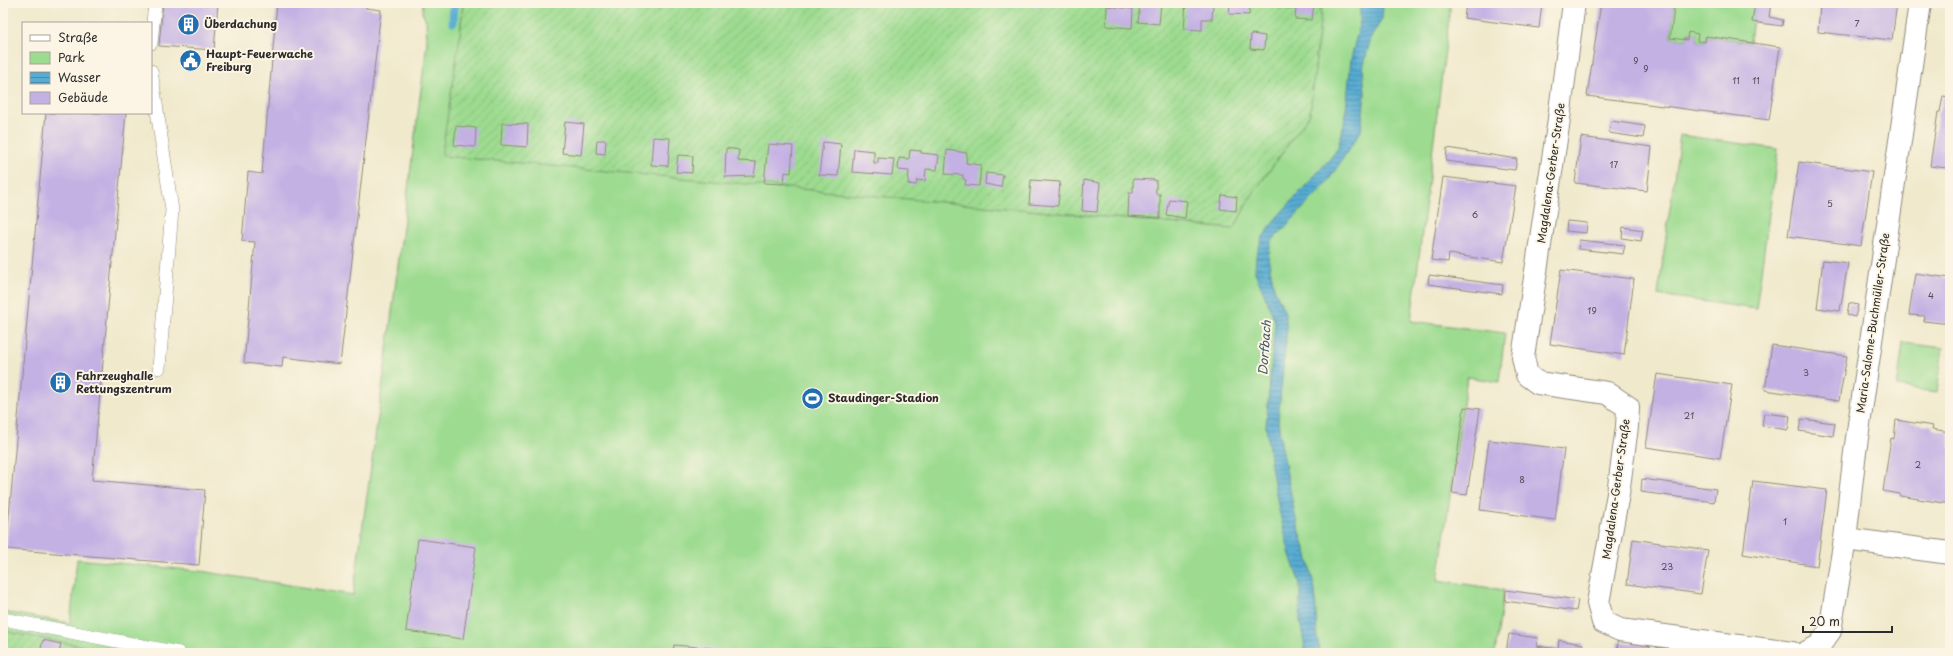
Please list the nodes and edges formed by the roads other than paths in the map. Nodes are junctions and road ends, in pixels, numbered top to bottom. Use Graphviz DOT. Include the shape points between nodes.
graph roads {
  1 [pos="155,3"];
  2 [pos="1574,3"];
  3 [pos="1920,3"];
  4 [pos="152,33"];
  5 [pos="152,78"];
  6 [pos="160,368"];
  7 [pos="1845,538"];
  8 [pos="1950,553"];
  9 [pos="3,619"];
  10 [pos="179,653"];
  11 [pos="1792,653"];
  12 [pos="1805,653"];
  1 -- 4 [label="lane"];
  2 -- 11 [label="street, Magdalena-Gerber-Straße" via="1523,358 1527,375 1538,383 1607,393 1628,407 1618,494 1598,603 1603,622 1620,630"];
  3 -- 7 [label="street, Maria-Salome-Buchmüller-Straße" via="1855,452"];
  5 -- 6 [label="lane" via="172,210"];
  7 -- 8 [label="street"];
  7 -- 12 [label="street" via="1830,631 1819,646"];
  9 -- 10 [label="lane"];
}
